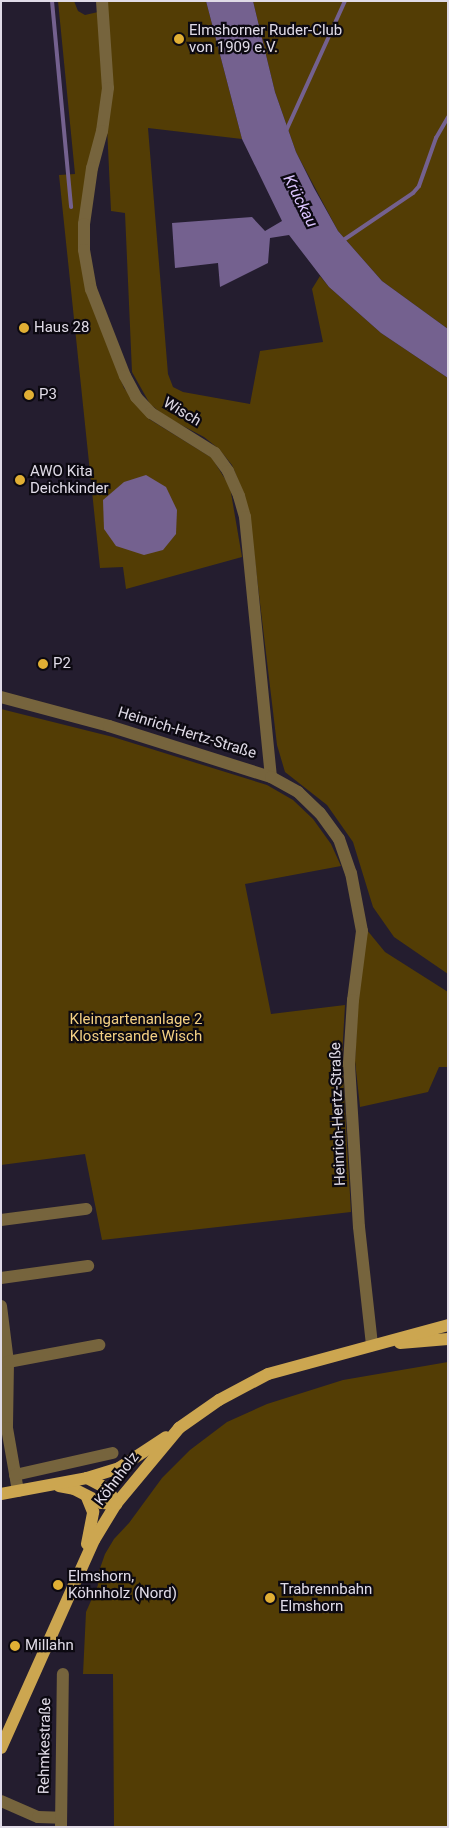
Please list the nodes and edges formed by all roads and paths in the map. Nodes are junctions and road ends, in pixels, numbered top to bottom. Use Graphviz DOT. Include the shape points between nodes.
graph roads {
  1 [pos="102,1"];
  2 [pos="1,697"];
  3 [pos="271,777"];
  4 [pos="86,1209"];
  5 [pos="1,1220"];
  6 [pos="88,1266"];
  7 [pos="1,1278"];
  8 [pos="1,1306"];
  9 [pos="448,1325"];
  10 [pos="448,1339"];
  11 [pos="99,1345"];
  12 [pos="372,1345"];
  13 [pos="8,1362"];
  14 [pos="179,1428"];
  15 [pos="113,1453"];
  16 [pos="15,1475"];
  17 [pos="86,1478"];
  18 [pos="49,1485"];
  19 [pos="18,1491"];
  20 [pos="1,1494"];
  21 [pos="87,1497"];
  22 [pos="116,1504"];
  23 [pos="80,1570"];
  24 [pos="62,1674"];
  25 [pos="1,1748"];
  26 [pos="1,1801"];
  27 [pos="61,1822"];
  1 -- 3 [label="street, Wisch" via="109,74 106,110 92,168 84,224 84,250 91,289 136,397 151,412 215,453 228,471 239,496 245,517"];
  2 -- 3 [label="street, Heinrich-Hertz-Straße" via="109,726"];
  3 -- 12 [label="street, Heinrich-Hertz-Straße" via="298,792 320,812 339,839 351,873 362,931 349,1064 359,1227"];
  4 -- 5 [label="street"];
  6 -- 7 [label="street"];
  8 -- 13 [label="street"];
  9 -- 12 [label="main road"];
  10 -- 12 [label="main road"];
  11 -- 13 [label="street"];
  12 -- 14 [label="main road, Köhnholz" via="268,1374 219,1400"];
  13 -- 16 [label="street" via="7,1428"];
  14 -- 17 [label="main road" via="119,1468"];
  14 -- 22 [label="main road, Köhnholz"];
  15 -- 16 [label="street"];
  16 -- 19 [label="street"];
  17 -- 18 [label="main road"];
  17 -- 22 [label="main road" via="102,1486"];
  18 -- 19 [label="main road"];
  18 -- 21 [label="main road" via="74,1489"];
  19 -- 20 [label="main road"];
  21 -- 22 [label="main road"];
  21 -- 23 [label="main road" via="93,1512"];
  22 -- 23 [label="main road, Köhnholz"];
  23 -- 25 [label="main road, Köhnholz"];
  24 -- 27 [label="street, Rehmkestraße"];
  26 -- 27 [label="street, Rehmkestraße" via="38,1817"];
}
